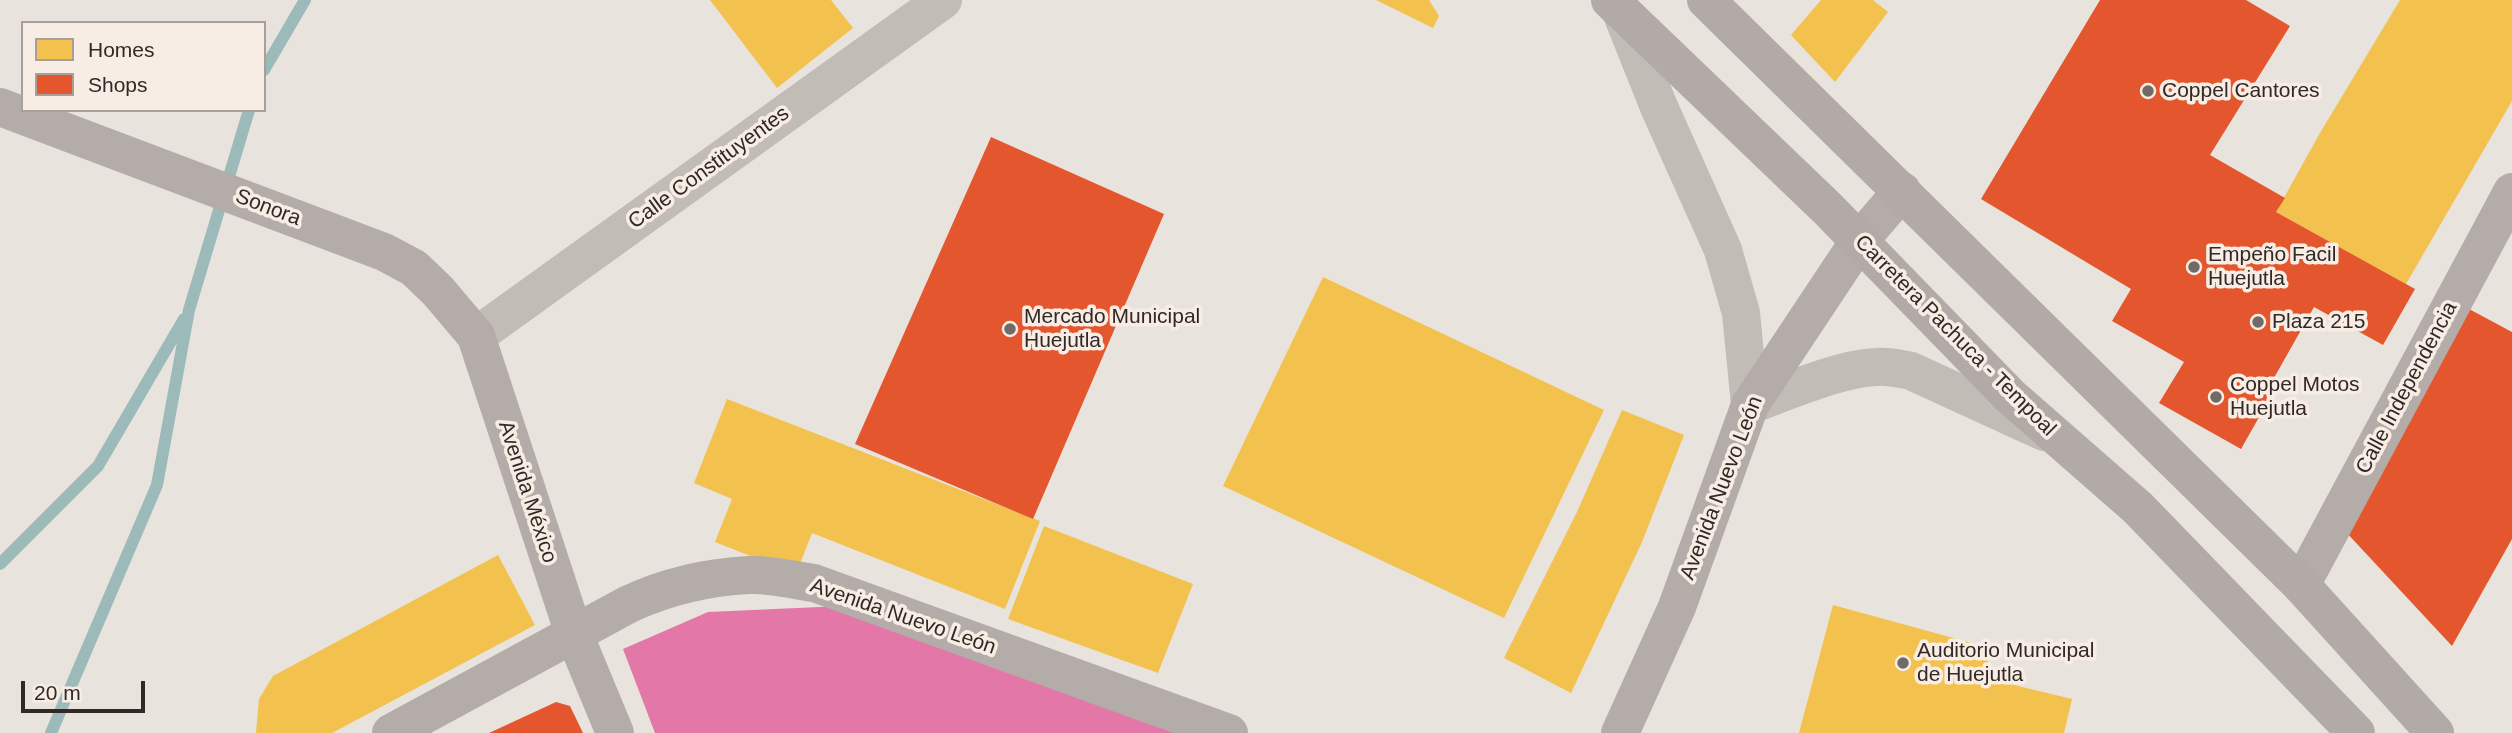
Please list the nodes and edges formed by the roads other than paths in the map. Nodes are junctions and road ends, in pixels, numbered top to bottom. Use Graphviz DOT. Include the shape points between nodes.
graph roads {
  1 [pos="943,0"];
  2 [pos="1706,0"];
  3 [pos="1616,6"];
  4 [pos="0,107"];
  5 [pos="1902,191"];
  6 [pos="2512,191"];
  7 [pos="1859,241"];
  8 [pos="414,268"];
  9 [pos="476,336"];
  10 [pos="1750,405"];
  11 [pos="2059,439"];
  12 [pos="2301,585"];
  13 [pos="574,634"];
  14 [pos="391,733"];
  15 [pos="615,733"];
  16 [pos="1229,733"];
  17 [pos="1620,733"];
  18 [pos="2356,733"];
  19 [pos="2435,733"];
  1 -- 9 [label="street, Calle Constituyentes"];
  2 -- 5 [label="main road"];
  3 -- 7 [label="main road, Carretera Pachuca - Tempoal"];
  3 -- 10 [label="street" via="1723,250 1741,313"];
  4 -- 8 [label="street, Sonora" via="384,252"];
  5 -- 7 [label="street, Avenida Nuevo León"];
  5 -- 12 [label="main road"];
  6 -- 12 [label="street, Calle Independencia"];
  7 -- 10 [label="street, Avenida Nuevo León"];
  7 -- 11 [label="main road, Carretera Pachuca - Tempoal" via="2010,396"];
  8 -- 9 [label="street, Avenida México"];
  9 -- 13 [label="street, Avenida México"];
  10 -- 11 [label="street" via="1877,366 1911,371"];
  10 -- 17 [label="street, Avenida Nuevo León" via="1677,607"];
  11 -- 18 [label="main road, Carretera Pachuca - Tempoal" via="2138,508"];
  12 -- 19 [label="main road"];
  13 -- 14 [label="street, Avenida Nuevo León"];
  13 -- 15 [label="street, Avenida México"];
  13 -- 16 [label="street, Avenida Nuevo León" via="651,594 687,584 751,575 814,583"];
}
